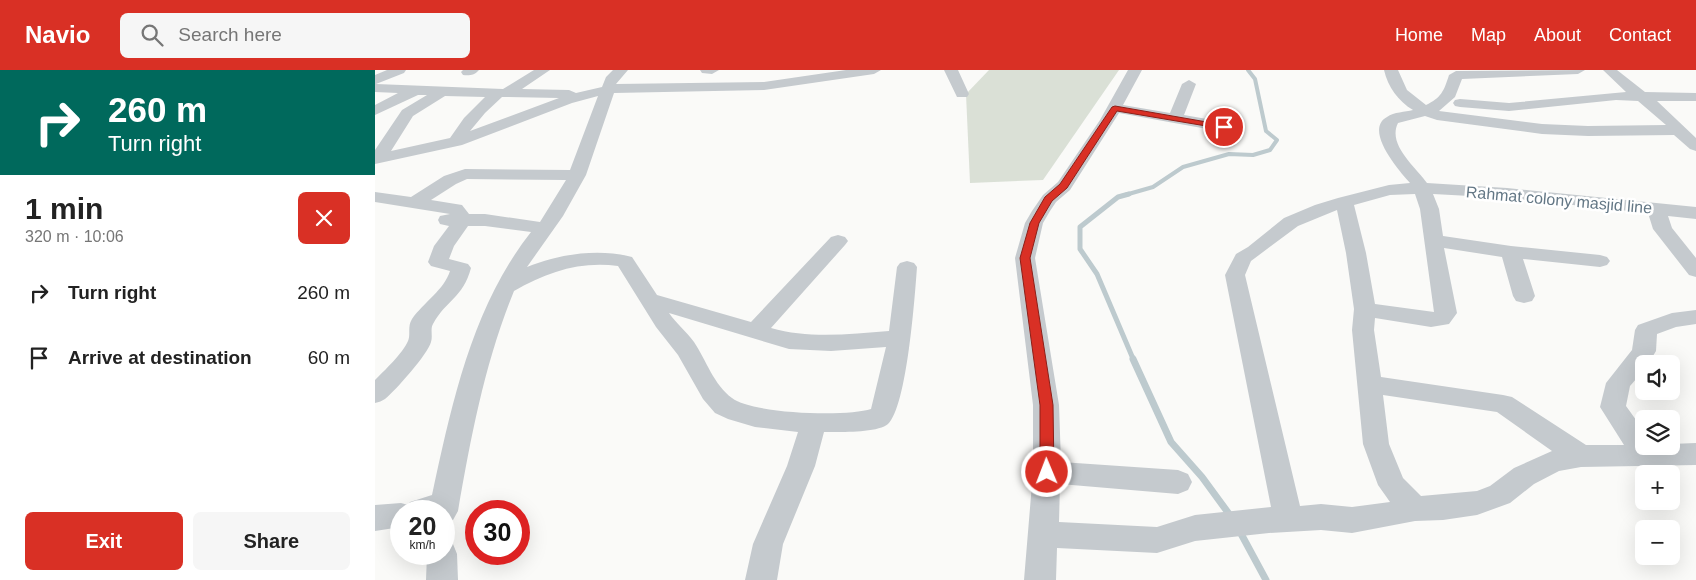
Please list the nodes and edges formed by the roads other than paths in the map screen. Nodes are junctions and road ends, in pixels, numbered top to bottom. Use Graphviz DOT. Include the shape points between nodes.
graph roads {
  1 [pos="399,70"];
  2 [pos="543,70"];
  3 [pos="621,70"];
  4 [pos="707,70"];
  5 [pos="712,70"];
  6 [pos="874,70"];
  7 [pos="951,70"];
  8 [pos="1135,70"];
  9 [pos="1391,70"];
  10 [pos="1610,70"];
  11 [pos="1454,73"];
  12 [pos="670,76"];
  13 [pos="375,80"];
  14 [pos="1576,80"];
  15 [pos="1189,84"];
  16 [pos="656,86"];
  17 [pos="375,88"];
  18 [pos="609,89"];
  19 [pos="414,91"];
  20 [pos="443,92"];
  21 [pos="502,93"];
  22 [pos="962,94"];
  23 [pos="583,96"];
  24 [pos="1639,96"];
  25 [pos="1696,97"];
  26 [pos="1593,98"];
  27 [pos="1444,100"];
  28 [pos="1533,104"];
  29 [pos="1115,108"];
  30 [pos="375,111"];
  31 [pos="1425,112"];
  32 [pos="1175,119"];
  33 [pos="1696,123"];
  34 [pos="1224,127"];
  35 [pos="1675,127"];
  36 [pos="1568,130"];
  37 [pos="456,142"];
  38 [pos="1695,145"];
  39 [pos="376,158"];
  40 [pos="577,176"];
  41 [pos="1421,188"];
  42 [pos="375,196"];
  43 [pos="416,202"];
  44 [pos="1344,202"];
  45 [pos="1656,209"];
  46 [pos="1696,213"];
  47 [pos="433,220"];
  48 [pos="463,220"];
  49 [pos="543,228"];
  50 [pos="838,241"];
  51 [pos="1434,241"];
  52 [pos="1511,252"];
  53 [pos="1599,261"];
  54 [pos="907,267"];
  55 [pos="1696,272"];
  56 [pos="505,287"];
  57 [pos="1524,296"];
  58 [pos="651,300"];
  59 [pos="1365,309"];
  60 [pos="1696,317"];
  61 [pos="755,331"];
  62 [pos="900,338"];
  63 [pos="1369,384"];
  64 [pos="375,394"];
  65 [pos="814,423"];
  66 [pos="1635,439"];
  67 [pos="1680,454"];
  68 [pos="1696,454"];
  69 [pos="1646,455"];
  70 [pos="1581,456"];
  71 [pos="1047,472"];
  72 [pos="1178,482"];
  73 [pos="438,500"];
  74 [pos="1415,510"];
  75 [pos="390,516"];
  76 [pos="375,518"];
  77 [pos="1278,519"];
  78 [pos="1044,534"];
  79 [pos="442,565"];
  80 [pos="442,580"];
  81 [pos="761,580"];
  82 [pos="1040,580"];
  1 -- 13 [label="street"];
  2 -- 21 [label="street"];
  3 -- 18 [label="street" via="611,80"];
  4 -- 5 [label="street"];
  6 -- 16 [label="street" via="764,86"];
  7 -- 22 [label="street"];
  8 -- 29 [label="street"];
  9 -- 31 [label="street" via="1392,78 1402,92"];
  10 -- 24 [label="street"];
  11 -- 14 [label="street" via="1556,72"];
  11 -- 27 [label="street" via="1451,94"];
  12 -- 16 [label="street"];
  14 -- 26 [label="street"];
  15 -- 32 [label="street"];
  16 -- 18 [label="street"];
  17 -- 19 [label="street"];
  18 -- 23 [label="street"];
  18 -- 40 [label="street"];
  19 -- 20 [label="street"];
  19 -- 30 [label="street"];
  20 -- 21 [label="street"];
  20 -- 39 [label="street" via="407,113"];
  21 -- 23 [label="street"];
  21 -- 37 [label="street" via="482,106"];
  23 -- 37 [label="street"];
  24 -- 25 [label="street"];
  24 -- 26 [label="street"];
  24 -- 35 [label="street" via="1665,115"];
  26 -- 28 [label="street"];
  27 -- 28 [label="street" via="1493,106"];
  27 -- 31 [label="street"];
  28 -- 36 [label="street"];
  29 -- 32 [label="street"];
  29 -- 71 [label="street" via="1064,186 1041,211 1025,258 1046,405"];
  31 -- 36 [label="street"];
  31 -- 41 [label="street" via="1393,119 1388,128 1393,150"];
  32 -- 34 [label="street"];
  33 -- 35 [label="street"];
  35 -- 36 [label="street"];
  35 -- 38 [label="street"];
  37 -- 39 [label="street"];
  40 -- 43 [label="street" via="465,174"];
  40 -- 49 [label="street" via="564,201"];
  41 -- 44 [label="street, Rahmat colony masjid line" via="1389,190"];
  41 -- 45 [label="street, Rahmat colony masjid line" via="1507,193"];
  41 -- 51 [label="street" via="1432,217"];
  42 -- 43 [label="street"];
  43 -- 48 [label="street" via="456,209"];
  44 -- 59 [label="street"];
  44 -- 77 [label="street, Rahmat colony masjid line" via="1305,215 1277,232 1243,258 1235,275"];
  45 -- 46 [label="street, Rahmat colony masjid line"];
  45 -- 55 [label="street" via="1663,229"];
  47 -- 48 [label="street"];
  48 -- 49 [label="street"];
  48 -- 64 [label="street" via="444,246 438,262 461,268 457,282 420,325 420,342"];
  49 -- 56 [label="street"];
  50 -- 61 [label="street"];
  51 -- 52 [label="street"];
  51 -- 59 [label="street" via="1445,314 1441,320"];
  52 -- 53 [label="street"];
  52 -- 57 [label="street"];
  54 -- 62 [label="street"];
  56 -- 58 [label="street" via="540,269 583,259 608,258 625,261"];
  56 -- 73 [label="street" via="474,372"];
  58 -- 61 [label="street"];
  58 -- 65 [label="street" via="684,345 713,396 722,404 744,415"];
  59 -- 63 [label="street" via="1363,330"];
  60 -- 66 [label="street" via="1672,320 1646,330 1645,351 1618,382 1613,407"];
  61 -- 62 [label="street" via="789,341 811,343"];
  62 -- 65 [label="street" via="883,412 878,418"];
  63 -- 70 [label="street" via="1503,404"];
  63 -- 74 [label="street" via="1376,444 1392,485"];
  65 -- 81 [label="street" via="801,466 768,544"];
  67 -- 68 [label="street"];
  69 -- 70 [label="street"];
  70 -- 74 [label="street" via="1554,461 1524,476 1500,495 1477,503"];
  71 -- 72 [label="street"];
  71 -- 78 [label="street"];
  74 -- 77 [label="street" via="1352,520 1321,517"];
  75 -- 76 [label="street"];
  77 -- 78 [label="street" via="1195,528 1157,540"];
  78 -- 82 [label="street"];
  79 -- 80 [label="street"];
}
